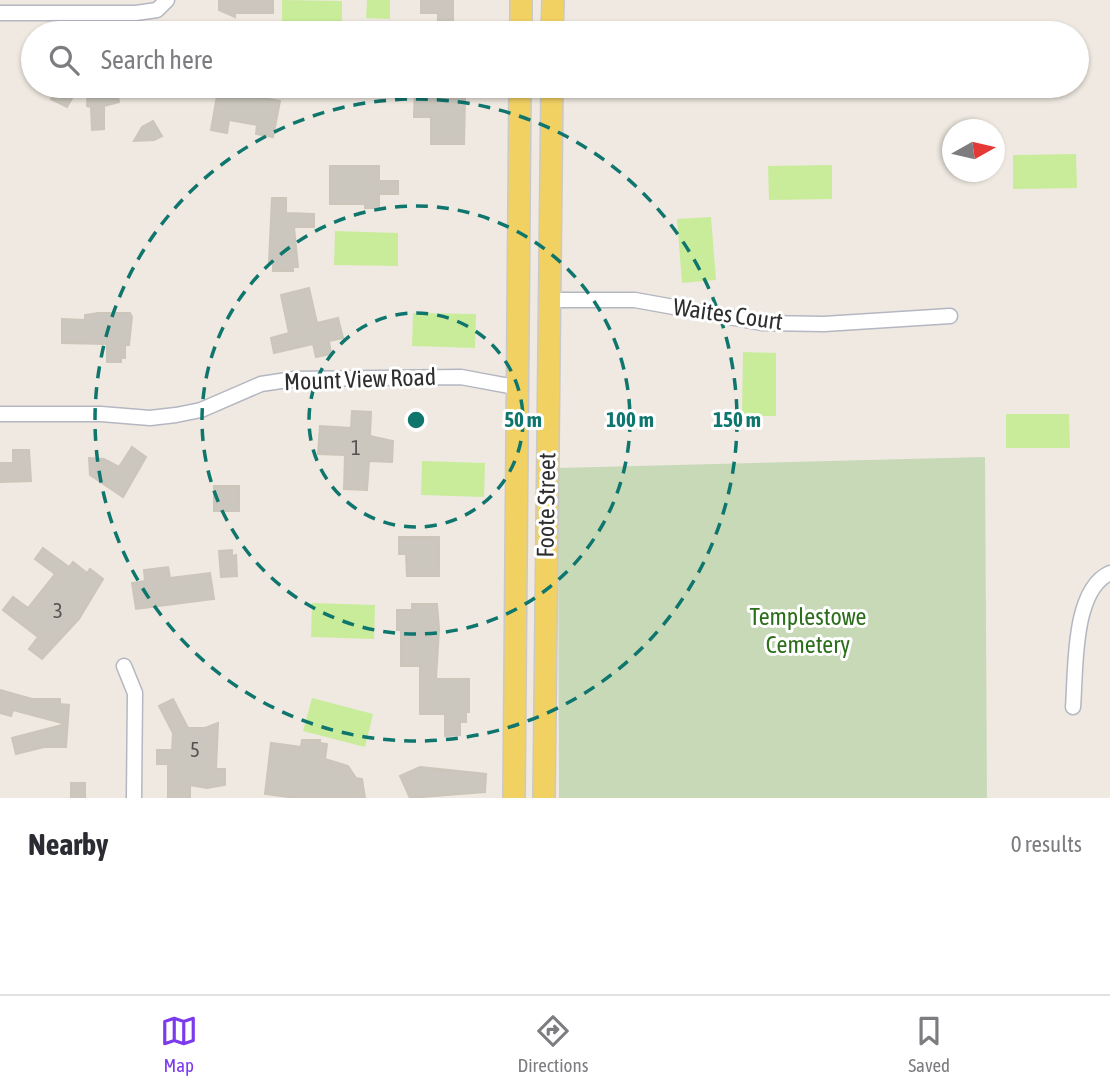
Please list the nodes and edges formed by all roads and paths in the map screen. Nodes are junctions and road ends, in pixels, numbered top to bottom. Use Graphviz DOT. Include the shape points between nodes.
graph roads {
  1 [pos="167,0"];
  2 [pos="521,0"];
  3 [pos="553,0"];
  4 [pos="0,13"];
  5 [pos="521,21"];
  6 [pos="552,21"];
  7 [pos="520,98"];
  8 [pos="552,98"];
  9 [pos="519,150"];
  10 [pos="551,150"];
  11 [pos="549,300"];
  12 [pos="950,316"];
  13 [pos="515,387"];
  14 [pos="0,414"];
  15 [pos="1110,573"];
  16 [pos="124,666"];
  17 [pos="1073,707"];
  18 [pos="134,798"];
  19 [pos="513,798"];
  20 [pos="544,798"];
  1 -- 4 [label="street" via="157,10 136,13"];
  2 -- 5 [label="main road"];
  3 -- 6 [label="main road"];
  7 -- 9 [label="main road, Foote Street"];
  8 -- 10 [label="main road, Foote Street"];
  9 -- 10 [label="main road"];
  9 -- 13 [label="main road, Foote Street"];
  10 -- 11 [label="main road, Foote Street"];
  11 -- 12 [label="street, Waites Court" via="635,300 762,323"];
  11 -- 20 [label="main road, Foote Street"];
  13 -- 14 [label="street, Mount View Road" via="461,377 294,379 261,384 201,410 176,415"];
  13 -- 19 [label="main road, Foote Street"];
  15 -- 17 [label="street" via="1085,598"];
  16 -- 18 [label="street" via="135,693"];
}
